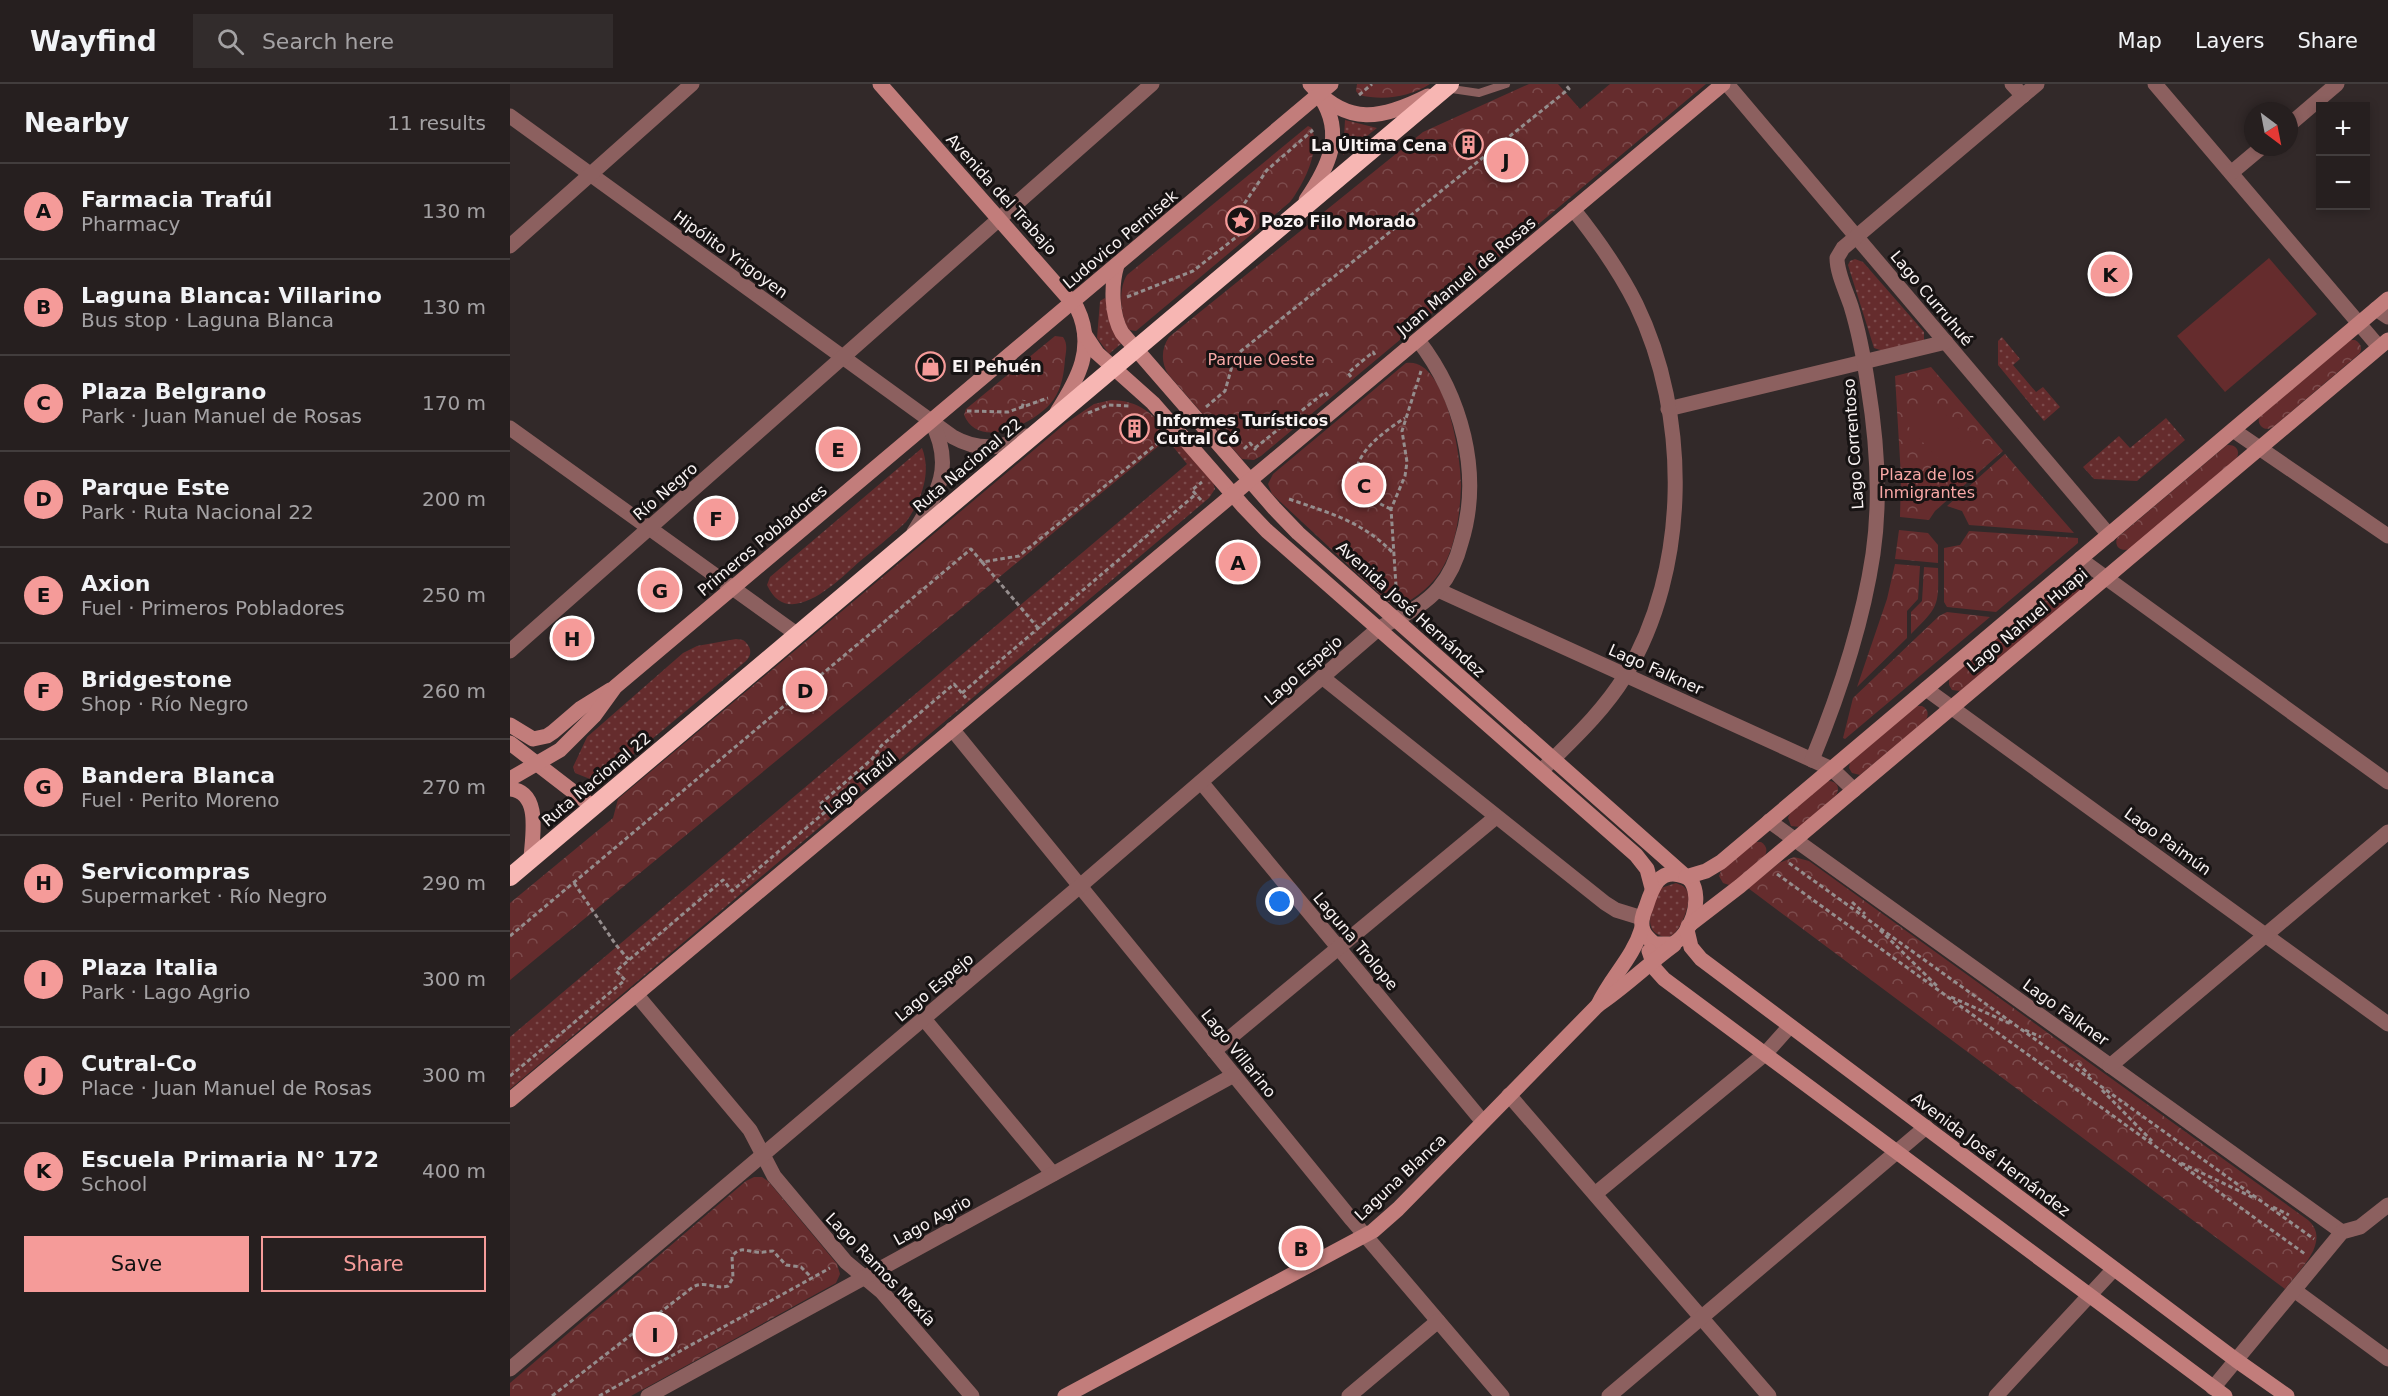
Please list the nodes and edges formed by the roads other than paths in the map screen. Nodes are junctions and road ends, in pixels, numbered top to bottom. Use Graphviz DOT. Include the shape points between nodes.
graph roads {
  1 [pos="692,84"];
  2 [pos="880,84"];
  3 [pos="1152,84"];
  4 [pos="1506,84"];
  5 [pos="1725,84"];
  6 [pos="2012,84"];
  7 [pos="2037,84"];
  8 [pos="2155,84"];
  9 [pos="2337,84"];
  10 [pos="1447,86"];
  11 [pos="1320,87"];
  12 [pos="2023,96"];
  13 [pos="510,116"];
  14 [pos="2298,117"];
  15 [pos="2251,156"];
  16 [pos="2231,173"];
  17 [pos="591,174"];
  18 [pos="1573,209"];
  19 [pos="1298,212"];
  20 [pos="1000,219"];
  21 [pos="1857,237"];
  22 [pos="510,246"];
  23 [pos="1117,265"];
  24 [pos="1074,302"];
  25 [pos="2384,308"];
  26 [pos="2359,323"];
  27 [pos="1085,335"];
  28 [pos="1418,340"];
  29 [pos="1946,342"];
  30 [pos="2384,343"];
  31 [pos="1136,348"];
  32 [pos="844,357"];
  33 [pos="1864,362"];
  34 [pos="1112,368"];
  35 [pos="1668,409"];
  36 [pos="931,421"];
  37 [pos="1048,422"];
  38 [pos="510,428"];
  39 [pos="2233,430"];
  40 [pos="2259,448"];
  41 [pos="1250,481"];
  42 [pos="1232,495"];
  43 [pos="650,528"];
  44 [pos="2109,535"];
  45 [pos="2388,536"];
  46 [pos="910,539"];
  47 [pos="2080,559"];
  48 [pos="2106,578"];
  49 [pos="732,588"];
  50 [pos="1438,590"];
  51 [pos="1395,619"];
  52 [pos="1378,629"];
  53 [pos="798,635"];
  54 [pos="510,651"];
  55 [pos="1625,675"];
  56 [pos="1322,677"];
  57 [pos="615,687"];
  58 [pos="1926,689"];
  59 [pos="1952,707"];
  60 [pos="510,725"];
  61 [pos="952,729"];
  62 [pos="510,742"];
  63 [pos="1553,759"];
  64 [pos="1812,760"];
  65 [pos="537,764"];
  66 [pos="1832,768"];
  67 [pos="1541,771"];
  68 [pos="510,779"];
  69 [pos="1201,782"];
  70 [pos="2388,782"];
  71 [pos="510,789"];
  72 [pos="1854,790"];
  73 [pos="593,807"];
  74 [pos="1496,817"];
  75 [pos="1769,822"];
  76 [pos="2388,832"];
  77 [pos="1795,840"];
  78 [pos="531,859"];
  79 [pos="1685,876"];
  80 [pos="510,877"];
  81 [pos="1080,886"];
  82 [pos="1652,888"];
  83 [pos="1642,926"];
  84 [pos="1685,932"];
  85 [pos="2265,935"];
  86 [pos="1338,948"];
  87 [pos="1652,961"];
  88 [pos="636,994"];
  89 [pos="1598,1005"];
  90 [pos="924,1019"];
  91 [pos="2388,1023"];
  92 [pos="1790,1026"];
  93 [pos="1214,1050"];
  94 [pos="1765,1054"];
  95 [pos="2110,1066"];
  96 [pos="1234,1075"];
  97 [pos="1509,1095"];
  98 [pos="510,1100"];
  99 [pos="1483,1122"];
  100 [pos="1926,1127"];
  101 [pos="1897,1152"];
  102 [pos="763,1155"];
  103 [pos="1053,1174"];
  104 [pos="1595,1194"];
  105 [pos="2388,1205"];
  106 [pos="2342,1232"];
  107 [pos="1365,1235"];
  108 [pos="2114,1269"];
  109 [pos="865,1277"];
  110 [pos="2294,1290"];
  111 [pos="2090,1295"];
  112 [pos="1701,1317"];
  113 [pos="1438,1320"];
  114 [pos="2388,1359"];
  115 [pos="2236,1360"];
  116 [pos="510,1369"];
  117 [pos="2219,1392"];
  118 [pos="648,1396"];
  119 [pos="972,1396"];
  120 [pos="1065,1396"];
  121 [pos="1349,1396"];
  122 [pos="1502,1396"];
  123 [pos="1609,1396"];
  124 [pos="1769,1396"];
  125 [pos="1996,1396"];
  126 [pos="2287,1396"];
  1 -- 17 [label="street"];
  2 -- 20 [label="street, Avenida del Trabajo"];
  3 -- 20 [label="street, Río Negro"];
  4 -- 10 [label="lane" via="1479,93"];
  5 -- 18 [label="street, Juan Manuel de Rosas"];
  5 -- 21 [label="street, Lago Curruhué"];
  6 -- 12 [label="street"];
  7 -- 12 [label="street"];
  8 -- 16 [label="street"];
  9 -- 14 [label="street"];
  10 -- 11 [label="street" via="1402,109 1377,115 1345,111 1329,103"];
  10 -- 19 [label="highway, Ruta Nacional 22"];
  11 -- 19 [label="street" via="1332,123 1331,154 1321,178"];
  11 -- 23 [label="street, Ludovico Pernisek"];
  12 -- 21 [label="street"];
  13 -- 17 [label="street, Hipólito Yrigoyen"];
  15 -- 16 [label="street"];
  16 -- 26 [label="street"];
  17 -- 22 [label="street"];
  17 -- 32 [label="street, Hipólito Yrigoyen"];
  18 -- 28 [label="street, Juan Manuel de Rosas"];
  18 -- 35 [label="street" via="1614,264 1636,304 1653,347"];
  19 -- 31 [label="highway, Ruta Nacional 22"];
  20 -- 24 [label="street, Avenida del Trabajo"];
  20 -- 32 [label="street, Río Negro"];
  21 -- 29 [label="street, Lago Curruhué"];
  21 -- 33 [label="street, Lago Correntoso" via="1840,251 1837,261"];
  23 -- 24 [label="street, Ludovico Pernisek"];
  23 -- 31 [label="street" via="1113,285 1117,320 1122,333"];
  24 -- 27 [label="street, Avenida del Trabajo"];
  24 -- 36 [label="street, Ludovico Pernisek"];
  25 -- 26 [label="street, Lago Nahuel Huapi"];
  26 -- 30 [label="street"];
  26 -- 39 [label="street, Lago Nahuel Huapi"];
  27 -- 34 [label="street, Avenida del Trabajo"];
  27 -- 37 [label="street, Avenida del Trabajo" via="1079,374"];
  28 -- 41 [label="street, Juan Manuel de Rosas"];
  28 -- 50 [label="street" via="1450,393 1468,466 1464,535 1452,569"];
  29 -- 33 [label="street"];
  29 -- 44 [label="street, Lago Curruhué"];
  30 -- 40 [label="street, Lago Nahuel Huapi"];
  31 -- 34 [label="highway, Ruta Nacional 22"];
  31 -- 41 [label="street, Avenida José Hernández"];
  32 -- 36 [label="street, Hipólito Yrigoyen"];
  32 -- 43 [label="street, Río Negro"];
  33 -- 35 [label="street"];
  33 -- 64 [label="street, Lago Correntoso" via="1877,481 1873,553 1850,648"];
  34 -- 37 [label="highway, Ruta Nacional 22"];
  34 -- 42 [label="street" via="1153,404"];
  35 -- 55 [label="street" via="1675,469 1669,553 1644,640"];
  36 -- 37 [label="street, Hipólito Yrigoyen" via="967,444 987,448 1008,445"];
  36 -- 46 [label="street" via="942,448 942,478"];
  36 -- 49 [label="street, Primeros Pobladores"];
  37 -- 46 [label="highway, Ruta Nacional 22"];
  38 -- 43 [label="street"];
  39 -- 40 [label="street"];
  39 -- 44 [label="street, Lago Nahuel Huapi"];
  40 -- 45 [label="street"];
  40 -- 48 [label="street, Lago Nahuel Huapi"];
  41 -- 42 [label="street, Juan Manuel de Rosas"];
  41 -- 51 [label="street, Avenida José Hernández" via="1298,532"];
  42 -- 52 [label="street"];
  42 -- 61 [label="street, Lago Trafúl"];
  43 -- 49 [label="street"];
  43 -- 54 [label="street, Río Negro"];
  44 -- 47 [label="street, Lago Nahuel Huapi"];
  46 -- 53 [label="highway, Ruta Nacional 22"];
  47 -- 48 [label="street"];
  47 -- 58 [label="street, Lago Nahuel Huapi"];
  48 -- 59 [label="street, Lago Nahuel Huapi"];
  48 -- 70 [label="street"];
  49 -- 53 [label="street"];
  49 -- 57 [label="street, Primeros Pobladores"];
  50 -- 51 [label="street, Lago Espejo"];
  50 -- 55 [label="street, Lago Falkner"];
  51 -- 52 [label="street, Lago Espejo"];
  51 -- 63 [label="street, Avenida José Hernández"];
  52 -- 56 [label="street, Lago Espejo"];
  52 -- 67 [label="street"];
  53 -- 73 [label="highway, Ruta Nacional 22"];
  55 -- 63 [label="street" via="1598,712"];
  55 -- 64 [label="street, Lago Falkner"];
  56 -- 69 [label="street, Lago Espejo"];
  56 -- 74 [label="street"];
  57 -- 60 [label="street" via="547,736 533,739"];
  57 -- 65 [label="street, Primeros Pobladores" via="588,724 555,754"];
  58 -- 59 [label="street, Lago Paimún"];
  58 -- 66 [label="street, Lago Nahuel Huapi"];
  59 -- 72 [label="street, Lago Nahuel Huapi"];
  59 -- 85 [label="street, Lago Paimún"];
  61 -- 81 [label="street, Lago Villarino"];
  61 -- 88 [label="street, Lago Trafúl"];
  62 -- 65 [label="street"];
  63 -- 67 [label="street"];
  63 -- 79 [label="street, Avenida José Hernández"];
  64 -- 66 [label="street, Lago Falkner"];
  65 -- 68 [label="street, Primeros Pobladores"];
  65 -- 73 [label="street"];
  66 -- 72 [label="street, Lago Falkner"];
  66 -- 75 [label="street, Lago Nahuel Huapi"];
  67 -- 82 [label="street" via="1641,860"];
  69 -- 81 [label="street, Lago Espejo"];
  69 -- 86 [label="street, Laguna Trolope"];
  71 -- 78 [label="street" via="524,794 531,806"];
  72 -- 77 [label="street, Lago Nahuel Huapi"];
  73 -- 78 [label="highway, Ruta Nacional 22"];
  74 -- 83 [label="street" via="1605,903"];
  74 -- 86 [label="street"];
  75 -- 77 [label="street, Lago Falkner"];
  75 -- 79 [label="street, Lago Nahuel Huapi" via="1716,866"];
  76 -- 85 [label="street"];
  77 -- 84 [label="street, Lago Nahuel Huapi"];
  77 -- 95 [label="street, Lago Falkner"];
  78 -- 80 [label="highway, Ruta Nacional 22"];
  79 -- 82 [label="street" via="1665,875"];
  79 -- 84 [label="street, Avenida José Hernández" via="1695,886 1697,896"];
  81 -- 90 [label="street, Lago Espejo"];
  81 -- 93 [label="street, Lago Villarino"];
  82 -- 83 [label="street"];
  83 -- 84 [label="street" via="1649,940 1659,945 1669,945"];
  83 -- 87 [label="street"];
  83 -- 89 [label="street, Laguna Blanca" via="1632,954"];
  84 -- 87 [label="street, Laguna Blanca"];
  84 -- 92 [label="street, Avenida José Hernández" via="1697,955"];
  85 -- 91 [label="street, Lago Paimún"];
  85 -- 95 [label="street"];
  86 -- 93 [label="street"];
  86 -- 99 [label="street, Laguna Trolope"];
  87 -- 89 [label="street, Laguna Blanca"];
  87 -- 94 [label="street" via="1664,979"];
  88 -- 98 [label="street, Lago Trafúl"];
  88 -- 102 [label="street, Lago Ramos Mexía" via="746,1124"];
  89 -- 97 [label="street, Laguna Blanca"];
  90 -- 102 [label="street, Lago Espejo"];
  90 -- 103 [label="street"];
  92 -- 94 [label="street"];
  92 -- 100 [label="street, Avenida José Hernández"];
  93 -- 96 [label="street, Lago Villarino"];
  94 -- 101 [label="street"];
  94 -- 104 [label="street"];
  95 -- 106 [label="street, Lago Falkner"];
  96 -- 103 [label="street, Lago Agrio"];
  96 -- 107 [label="street, Lago Villarino"];
  97 -- 99 [label="street, Laguna Blanca"];
  97 -- 104 [label="street"];
  99 -- 107 [label="street, Laguna Blanca" via="1398,1209"];
  100 -- 101 [label="street"];
  100 -- 108 [label="street, Avenida José Hernández"];
  101 -- 111 [label="street"];
  101 -- 112 [label="street"];
  102 -- 109 [label="street, Lago Ramos Mexía" via="774,1176 841,1257"];
  102 -- 116 [label="street, Lago Espejo"];
  103 -- 109 [label="street, Lago Agrio"];
  104 -- 112 [label="street"];
  105 -- 106 [label="street" via="2360,1227"];
  106 -- 110 [label="street"];
  107 -- 113 [label="street, Lago Villarino"];
  107 -- 120 [label="street, Laguna Blanca"];
  108 -- 111 [label="street"];
  108 -- 115 [label="street, Avenida José Hernández"];
  109 -- 118 [label="street, Lago Agrio"];
  109 -- 119 [label="street, Lago Ramos Mexía"];
  110 -- 114 [label="street"];
  110 -- 115 [label="street"];
  111 -- 117 [label="street"];
  111 -- 125 [label="street"];
  112 -- 123 [label="street"];
  112 -- 124 [label="street"];
  113 -- 121 [label="street"];
  113 -- 122 [label="street, Lago Villarino"];
  115 -- 117 [label="street"];
  115 -- 126 [label="street, Avenida José Hernández"];
}
